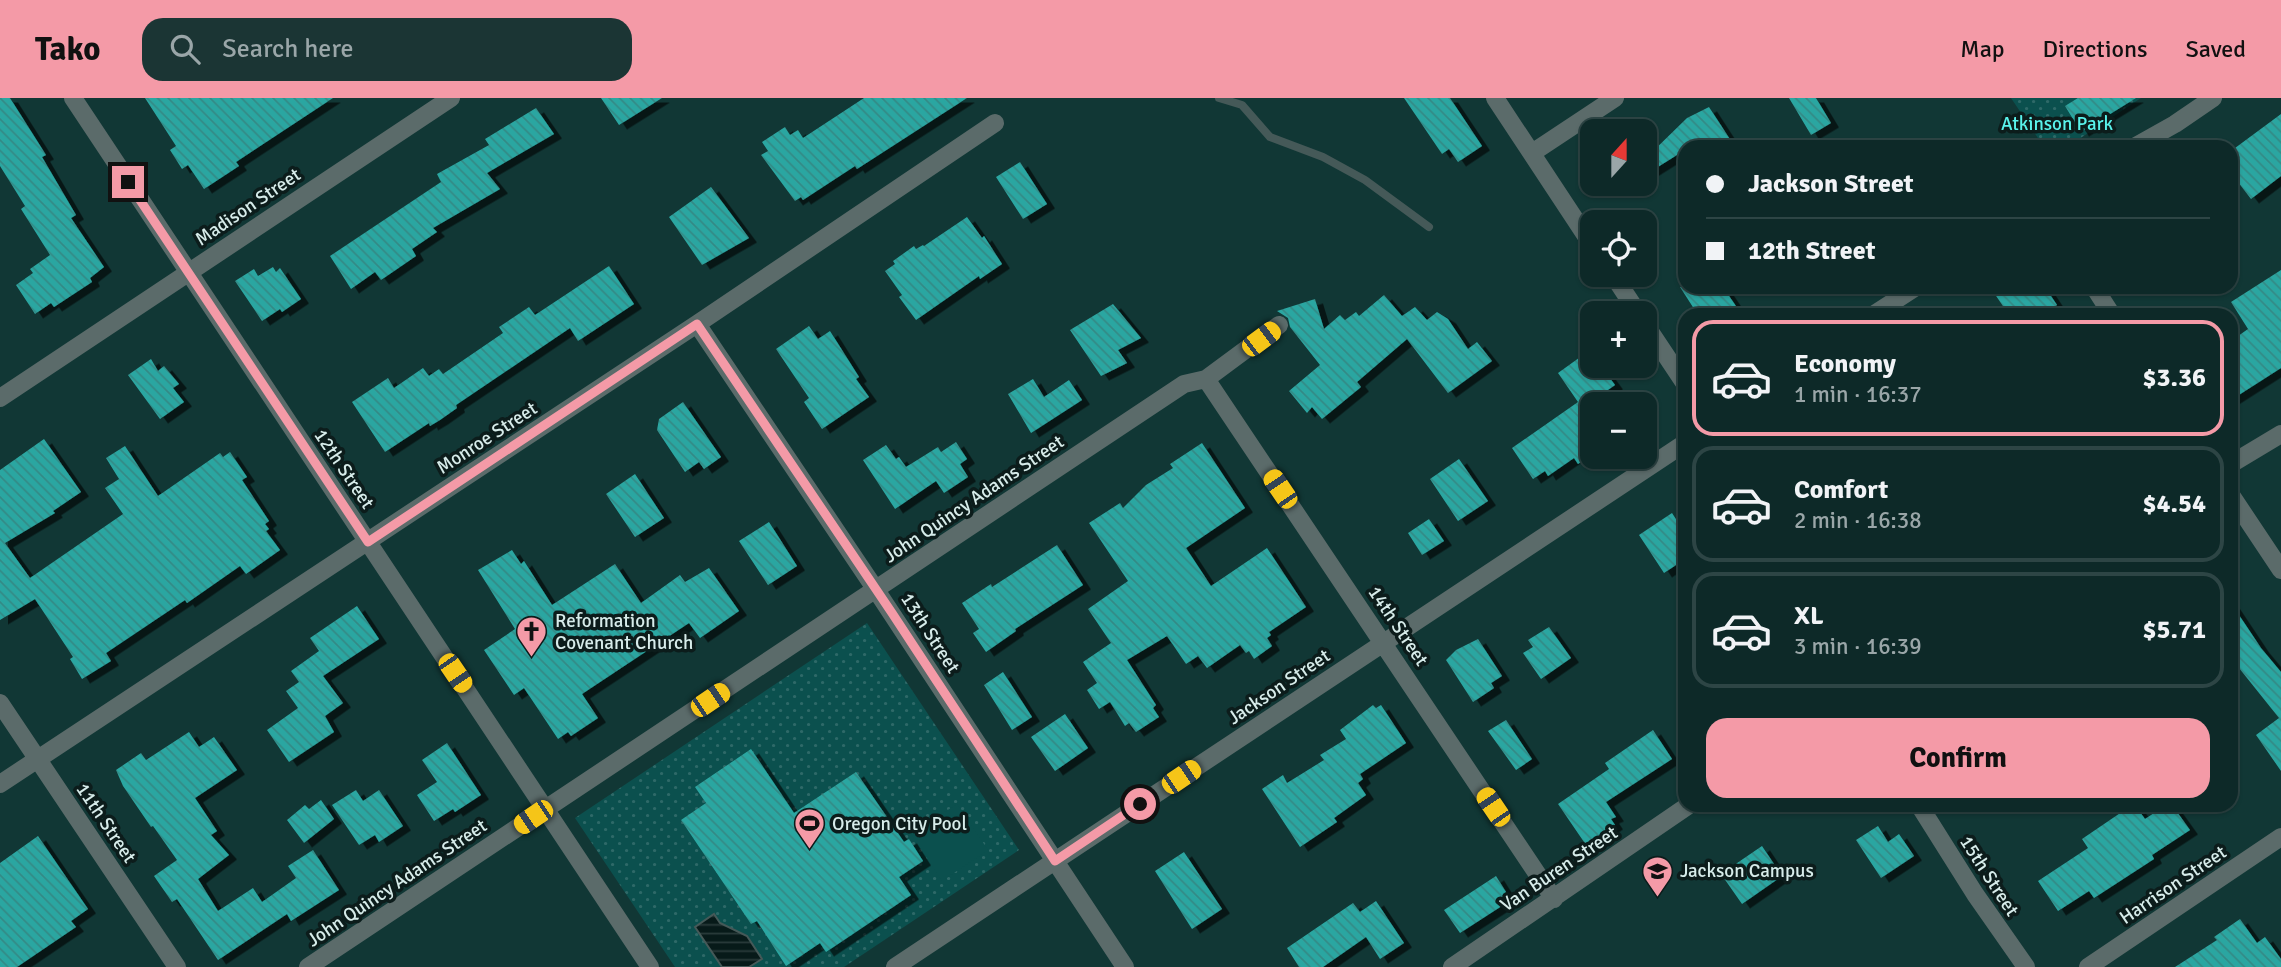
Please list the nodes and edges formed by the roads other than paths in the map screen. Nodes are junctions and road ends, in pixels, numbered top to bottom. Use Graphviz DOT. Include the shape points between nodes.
graph roads {
  1 [pos="73,98"];
  2 [pos="450,98"];
  3 [pos="1495,98"];
  4 [pos="1615,98"];
  5 [pos="2213,98"];
  6 [pos="995,123"];
  7 [pos="2146,140"];
  8 [pos="1532,153"];
  9 [pos="1580,226"];
  10 [pos="187,272"];
  11 [pos="1905,294"];
  12 [pos="1884,308"];
  13 [pos="697,324"];
  14 [pos="1279,325"];
  15 [pos="1657,342"];
  16 [pos="1678,374"];
  17 [pos="1206,379"];
  18 [pos="0,398"];
  19 [pos="2281,434"];
  20 [pos="1678,448"];
  21 [pos="2238,460"];
  22 [pos="2238,506"];
  23 [pos="368,542"];
  24 [pos="2281,570"];
  25 [pos="876,590"];
  26 [pos="1384,643"];
  27 [pos="0,703"];
  28 [pos="38,758"];
  29 [pos="0,783"];
  30 [pos="546,809"];
  31 [pos="1679,812"];
  32 [pos="1923,812"];
  33 [pos="2281,838"];
  34 [pos="1055,861"];
  35 [pos="1554,899"];
  36 [pos="177,967"];
  37 [pos="308,967"];
  38 [pos="650,967"];
  39 [pos="895,967"];
  40 [pos="1125,967"];
  41 [pos="1452,967"];
  42 [pos="2026,967"];
  43 [pos="2088,967"];
  1 -- 10 [label="street, 12th Street"];
  2 -- 10 [label="street, Madison Street"];
  3 -- 8 [label="street"];
  4 -- 8 [label="street"];
  5 -- 7 [label="street"];
  6 -- 13 [label="street, Monroe Street"];
  8 -- 9 [label="street"];
  10 -- 18 [label="street, Madison Street"];
  10 -- 23 [label="street, 12th Street"];
  11 -- 12 [label="street"];
  13 -- 23 [label="street, Monroe Street"];
  13 -- 25 [label="street, 13th Street"];
  14 -- 17 [label="street, John Quincy Adams Street"];
  15 -- 16 [label="street"];
  17 -- 25 [label="street, John Quincy Adams Street" via="1184,384"];
  17 -- 26 [label="street, 14th Street"];
  19 -- 21 [label="street"];
  20 -- 26 [label="street, Jackson Street"];
  22 -- 24 [label="street"];
  23 -- 28 [label="street, Monroe Street"];
  23 -- 30 [label="street, 12th Street"];
  25 -- 30 [label="street, John Quincy Adams Street"];
  25 -- 34 [label="street, 13th Street"];
  26 -- 34 [label="street, Jackson Street"];
  26 -- 35 [label="street, 14th Street"];
  27 -- 28 [label="street, 11th Street"];
  28 -- 29 [label="street, Monroe Street"];
  28 -- 36 [label="street, 11th Street"];
  30 -- 37 [label="street, John Quincy Adams Street"];
  30 -- 38 [label="street, 12th Street"];
  31 -- 35 [label="street, Van Buren Street"];
  32 -- 42 [label="street, 15th Street"];
  33 -- 43 [label="street, Harrison Street"];
  34 -- 39 [label="street, Jackson Street"];
  34 -- 40 [label="street, 13th Street"];
  35 -- 41 [label="street, Van Buren Street"];
}
